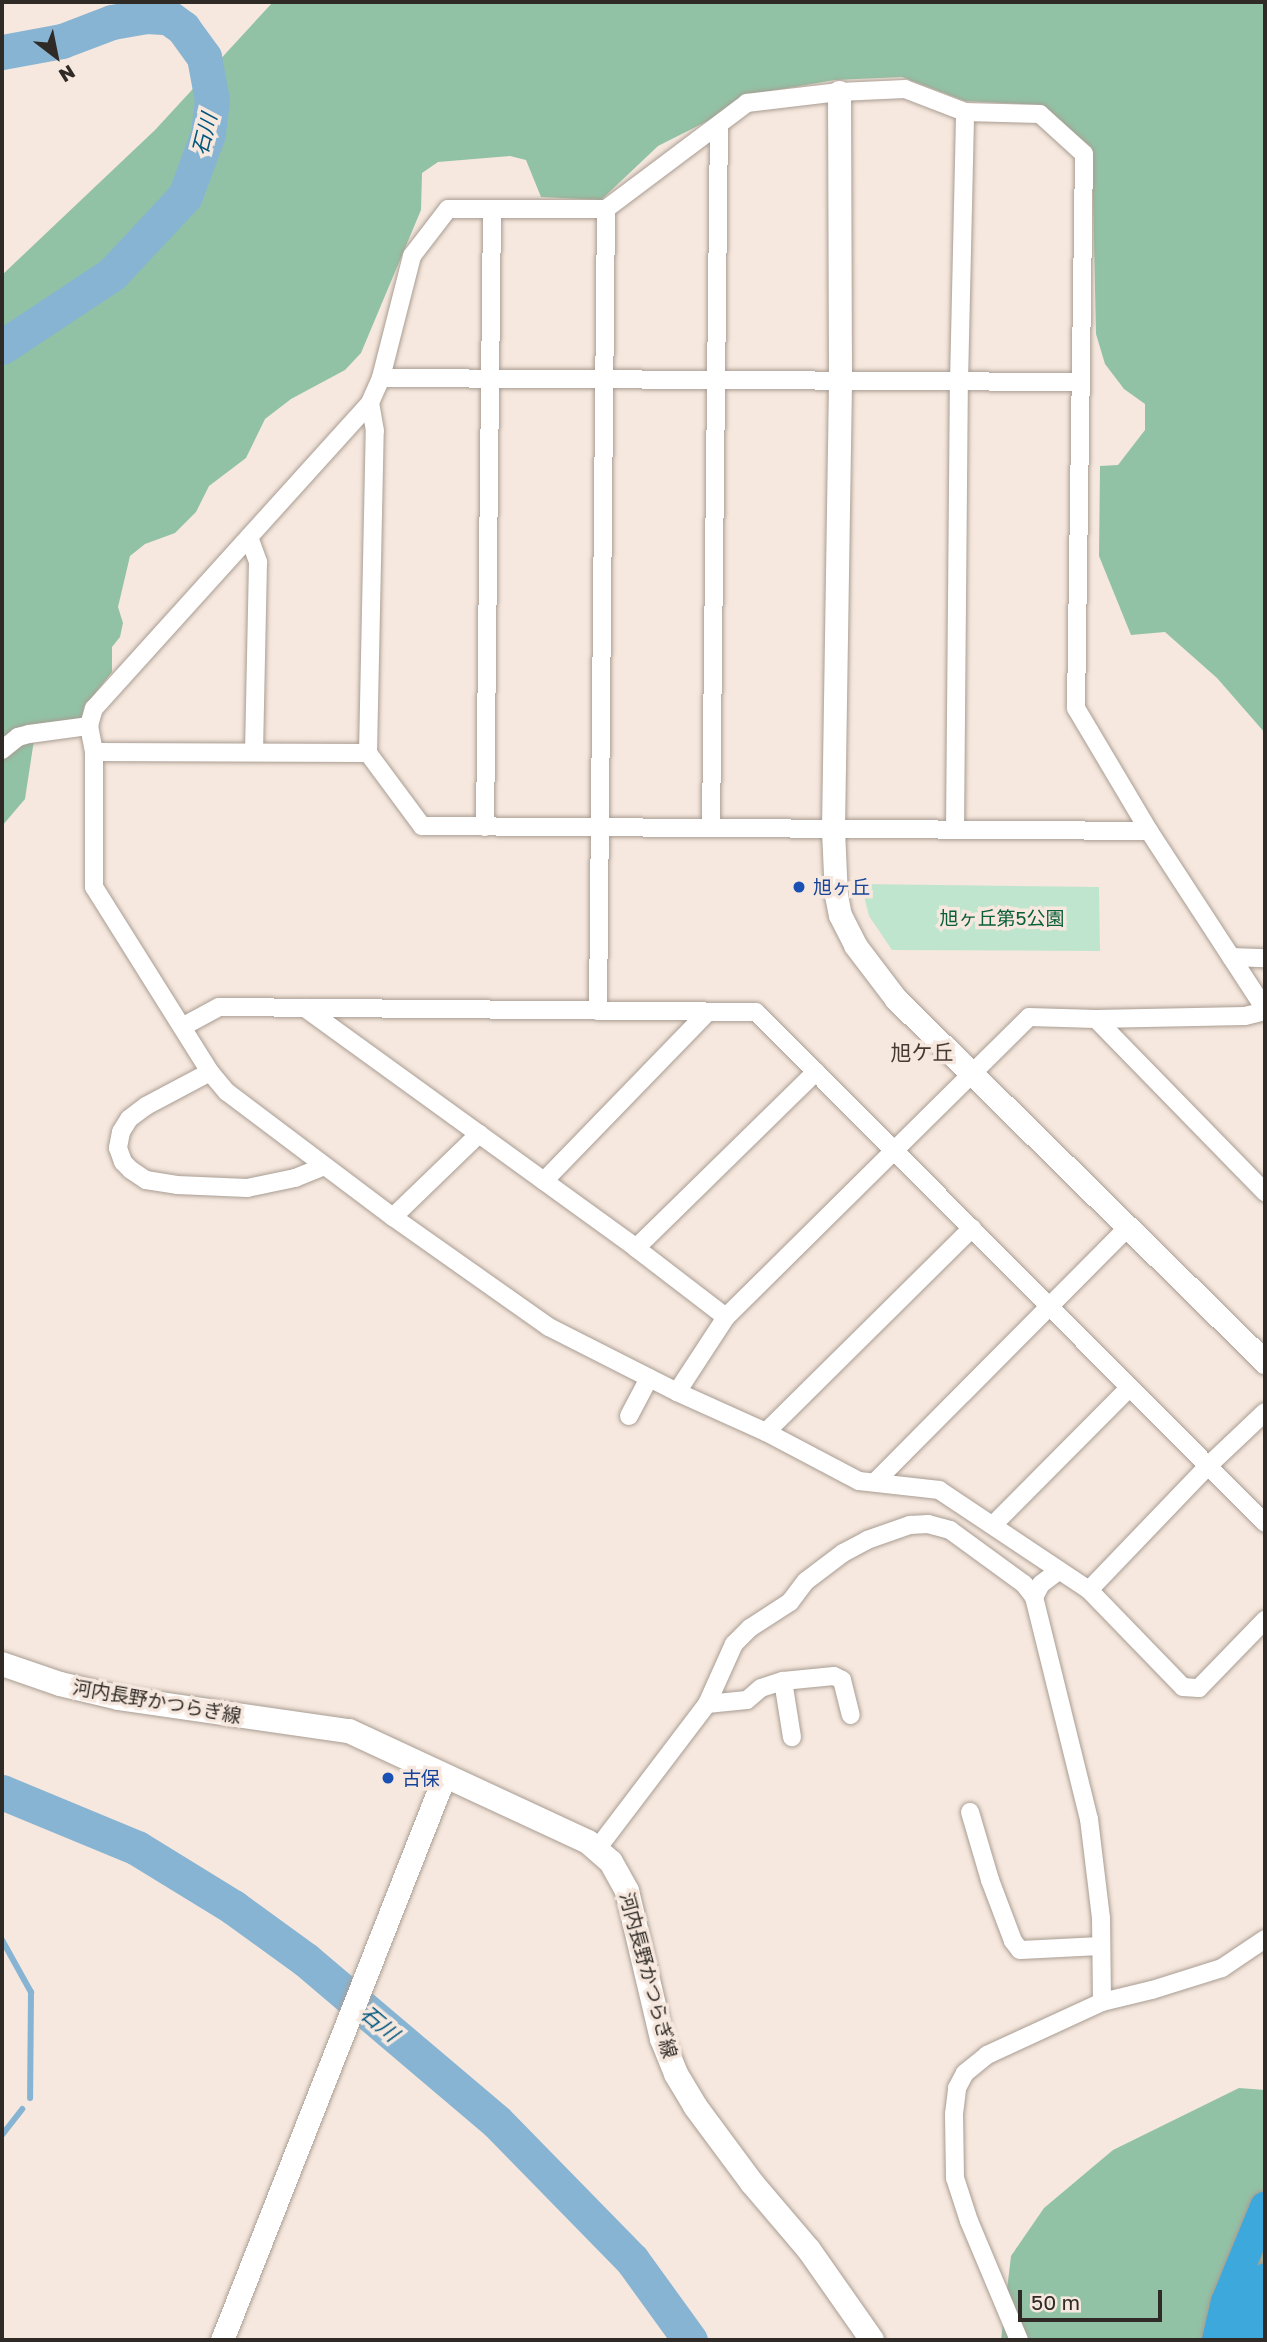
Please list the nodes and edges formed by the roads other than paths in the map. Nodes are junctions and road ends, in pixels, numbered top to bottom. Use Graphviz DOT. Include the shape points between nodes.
graph roads {
  1 [pos="839,92"];
  2 [pos="965,112"];
  3 [pos="719,125"];
  4 [pos="492,209"];
  5 [pos="606,209"];
  6 [pos="490,377"];
  7 [pos="381,378"];
  8 [pos="605,379"];
  9 [pos="716,381"];
  10 [pos="959,382"];
  11 [pos="1081,382"];
  12 [pos="840,383"];
  13 [pos="370,403"];
  14 [pos="249,537"];
  15 [pos="89,726"];
  16 [pos="2,750"];
  17 [pos="254,751"];
  18 [pos="94,752"];
  19 [pos="368,752"];
  20 [pos="485,827"];
  21 [pos="601,828"];
  22 [pos="711,828"];
  23 [pos="832,830"];
  24 [pos="955,830"];
  25 [pos="1149,831"];
  26 [pos="1231,957"];
  27 [pos="1265,958"];
  28 [pos="305,1008"];
  29 [pos="1265,1010"];
  30 [pos="598,1011"];
  31 [pos="708,1012"];
  32 [pos="1096,1019"];
  33 [pos="182,1027"];
  34 [pos="210,1072"];
  35 [pos="816,1072"];
  36 [pos="973,1072"];
  37 [pos="479,1134"];
  38 [pos="895,1151"];
  39 [pos="325,1166"];
  40 [pos="544,1181"];
  41 [pos="1265,1192"];
  42 [pos="393,1217"];
  43 [pos="1129,1226"];
  44 [pos="972,1228"];
  45 [pos="636,1248"];
  46 [pos="1048,1307"];
  47 [pos="726,1317"];
  48 [pos="1265,1362"];
  49 [pos="649,1378"];
  50 [pos="1129,1388"];
  51 [pos="677,1392"];
  52 [pos="1265,1412"];
  53 [pos="629,1416"];
  54 [pos="766,1432"];
  55 [pos="1209,1465"];
  56 [pos="875,1482"];
  57 [pos="1265,1523"];
  58 [pos="993,1525"];
  59 [pos="1057,1572"];
  60 [pos="1089,1590"];
  61 [pos="1034,1597"];
  62 [pos="1265,1620"];
  63 [pos="2,1664"];
  64 [pos="783,1681"];
  65 [pos="707,1704"];
  66 [pos="851,1714"];
  67 [pos="792,1737"];
  68 [pos="444,1777"];
  69 [pos="970,1812"];
  70 [pos="597,1849"];
  71 [pos="1265,1939"];
  72 [pos="1101,1946"];
  73 [pos="1102,2002"];
  74 [pos="1265,2207"];
  75 [pos="1265,2278"];
  76 [pos="222,2340"];
  77 [pos="872,2340"];
  78 [pos="1019,2340"];
  79 [pos="1217,2340"];
  80 [pos="1241,2340"];
  1 -- 2 [label="street" via="905,89"];
  1 -- 3 [label="street" via="747,103"];
  1 -- 12 [label="street"];
  2 -- 10 [label="street"];
  2 -- 11 [label="street" via="1040,114 1084,154"];
  3 -- 5 [label="street"];
  3 -- 9 [label="street"];
  4 -- 5 [label="street"];
  4 -- 6 [label="street"];
  4 -- 7 [label="street" via="448,209 412,256"];
  5 -- 8 [label="street"];
  6 -- 7 [label="street"];
  6 -- 8 [label="street"];
  6 -- 20 [label="street"];
  7 -- 13 [label="street"];
  8 -- 9 [label="street"];
  8 -- 21 [label="street"];
  9 -- 12 [label="street"];
  9 -- 22 [label="street"];
  10 -- 11 [label="street"];
  10 -- 12 [label="street"];
  10 -- 24 [label="street"];
  11 -- 25 [label="street" via="1076,708"];
  12 -- 23 [label="street"];
  13 -- 14 [label="street"];
  13 -- 19 [label="street" via="375,431"];
  14 -- 15 [label="street" via="94,708"];
  14 -- 17 [label="street" via="258,562"];
  15 -- 16 [label="street" via="18,737"];
  15 -- 18 [label="street"];
  17 -- 18 [label="street"];
  17 -- 19 [label="street"];
  18 -- 33 [label="street" via="94,887"];
  19 -- 20 [label="street" via="422,826"];
  20 -- 21 [label="street"];
  21 -- 22 [label="street"];
  21 -- 30 [label="street"];
  22 -- 23 [label="street"];
  23 -- 24 [label="street"];
  23 -- 36 [label="street" via="840,915 855,945 895,999"];
  24 -- 25 [label="street"];
  25 -- 26 [label="street"];
  26 -- 27 [label="street"];
  26 -- 29 [label="street"];
  28 -- 30 [label="street"];
  28 -- 33 [label="street" via="219,1007"];
  28 -- 37 [label="street"];
  29 -- 32 [label="street" via="1245,1016"];
  30 -- 31 [label="street"];
  31 -- 35 [label="street" via="756,1012"];
  31 -- 40 [label="street"];
  32 -- 36 [label="street" via="1029,1017"];
  32 -- 41 [label="street"];
  33 -- 34 [label="street"];
  34 -- 39 [label="street" via="227,1092"];
  34 -- 39 [label="street" via="129,1119 118,1148 131,1170 146,1180 177,1185 247,1188"];
  35 -- 38 [label="street"];
  35 -- 45 [label="street"];
  36 -- 38 [label="street"];
  36 -- 43 [label="street"];
  37 -- 40 [label="street"];
  37 -- 42 [label="street"];
  38 -- 44 [label="street"];
  38 -- 47 [label="street"];
  39 -- 42 [label="street"];
  40 -- 45 [label="street"];
  42 -- 49 [label="street" via="549,1327"];
  43 -- 46 [label="street"];
  43 -- 48 [label="street"];
  44 -- 46 [label="street"];
  44 -- 54 [label="street"];
  45 -- 47 [label="street"];
  46 -- 50 [label="street"];
  46 -- 56 [label="street"];
  47 -- 51 [label="street"];
  49 -- 51 [label="street"];
  49 -- 53 [label="street"];
  50 -- 55 [label="street"];
  50 -- 58 [label="street"];
  51 -- 54 [label="street"];
  52 -- 55 [label="street"];
  54 -- 56 [label="street" via="859,1482"];
  55 -- 57 [label="street"];
  55 -- 60 [label="street"];
  56 -- 58 [label="street" via="939,1490"];
  58 -- 59 [label="street"];
  59 -- 60 [label="street"];
  59 -- 61 [label="street" via="1041,1584"];
  60 -- 62 [label="street" via="1183,1687 1199,1688"];
  61 -- 65 [label="street" via="1024,1584 950,1530 909,1525 843,1553 806,1581 790,1602 750,1628 734,1644"];
  61 -- 72 [label="street" via="1089,1819"];
  63 -- 68 [label="main road, 河内長野かつらぎ線" via="119,1698 349,1731"];
  64 -- 65 [label="street" via="761,1688 747,1700"];
  64 -- 66 [label="street" via="834,1676 842,1680"];
  64 -- 67 [label="street"];
  65 -- 70 [label="street"];
  68 -- 70 [label="main road, 河内長野かつらぎ線"];
  68 -- 76 [label="street"];
  69 -- 72 [label="street" via="990,1880 1020,1950"];
  70 -- 77 [label="main road, 河内長野かつらぎ線" via="611,1862 627,1891 662,2039 676,2074 703,2117 809,2250"];
  71 -- 73 [label="street" via="1222,1968"];
  72 -- 73 [label="street"];
  73 -- 78 [label="street" via="987,2055 965,2073 957,2088 956,2178"];
  74 -- 79 [label="highway" via="1226,2302"];
  75 -- 80 [label="highway"];
}
